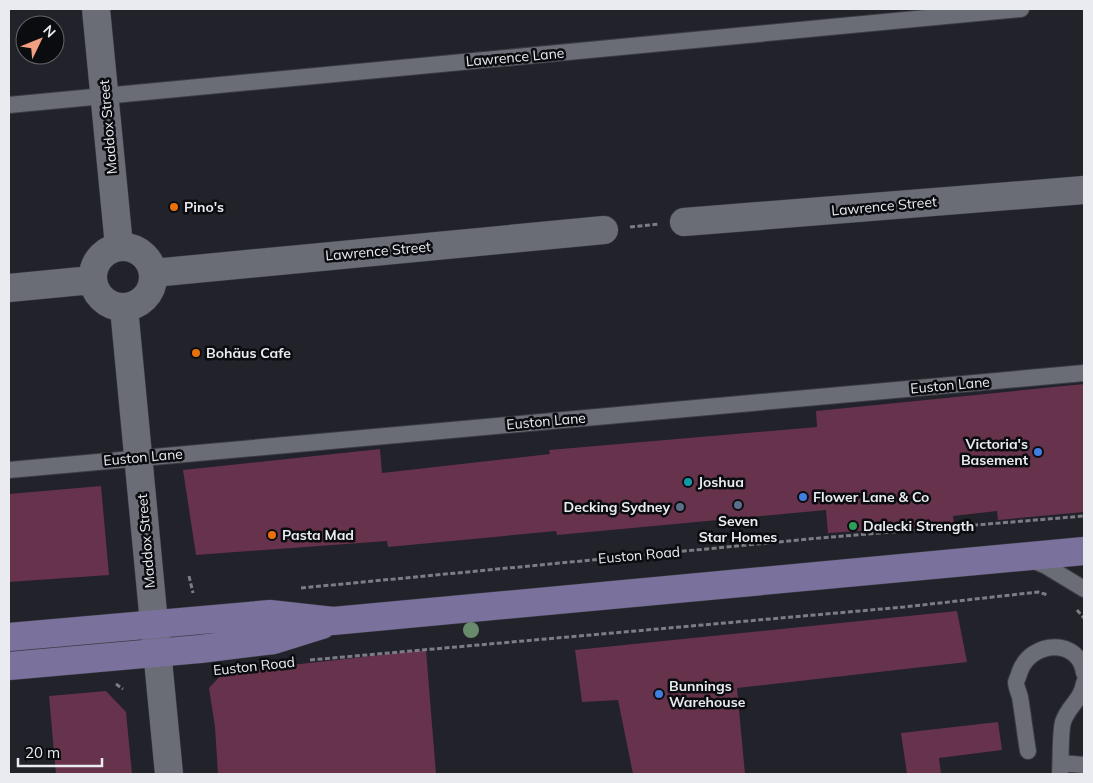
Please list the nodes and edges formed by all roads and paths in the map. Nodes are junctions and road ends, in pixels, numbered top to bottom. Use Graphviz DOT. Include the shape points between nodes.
graph roads {
  1 [pos="96,9"];
  2 [pos="1021,9"];
  3 [pos="105,96"];
  4 [pos="9,105"];
  5 [pos="1084,190"];
  6 [pos="684,222"];
  7 [pos="604,230"];
  8 [pos="119,246"];
  9 [pos="153,273"];
  10 [pos="92,280"];
  11 [pos="9,288"];
  12 [pos="124,308"];
  13 [pos="1084,373"];
  14 [pos="138,457"];
  15 [pos="9,470"];
  16 [pos="1084,516"];
  17 [pos="1074,552"];
  18 [pos="1021,556"];
  19 [pos="189,576"];
  20 [pos="294,588"];
  21 [pos="1084,589"];
  22 [pos="1053,596"];
  23 [pos="194,598"];
  24 [pos="1072,606"];
  25 [pos="1084,618"];
  26 [pos="333,621"];
  27 [pos="154,623"];
  28 [pos="9,637"];
  29 [pos="157,652"];
  30 [pos="302,661"];
  31 [pos="9,666"];
  32 [pos="1084,673"];
  33 [pos="1084,683"];
  34 [pos="1028,751"];
  35 [pos="1084,765"];
  36 [pos="1061,768"];
  37 [pos="169,774"];
  1 -- 3 [label="street, Maddox Street"];
  2 -- 3 [label="lane, Lawrence Lane"];
  3 -- 4 [label="lane, Lawrence Lane"];
  3 -- 8 [label="street, Maddox Street"];
  5 -- 6 [label="street, Lawrence Street"];
  6 -- 7 [label="path"];
  7 -- 9 [label="street, Lawrence Street"];
  8 -- 9 [label="street" via="137,250 145,256"];
  8 -- 10 [label="street" via="102,254 96,261"];
  9 -- 12 [label="street" via="153,282 146,297"];
  10 -- 11 [label="street"];
  10 -- 12 [label="street" via="99,296 114,306"];
  12 -- 14 [label="street, Maddox Street"];
  13 -- 14 [label="lane, Euston Lane"];
  14 -- 15 [label="lane, Euston Lane"];
  14 -- 27 [label="street, Maddox Street"];
  16 -- 20 [label="path, Euston Road"];
  17 -- 18 [label="main road, Euston Road"];
  18 -- 21 [label="lane" via="1046,566"];
  18 -- 26 [label="main road, Euston Road"];
  19 -- 23 [label="path"];
  22 -- 30 [label="path, Euston Road" via="1038,592"];
  24 -- 25 [label="path"];
  26 -- 27 [label="main road, Euston Road" via="270,614"];
  26 -- 29 [label="main road, Euston Road" via="274,640"];
  27 -- 28 [label="main road, Euston Road"];
  27 -- 29 [label="street, Maddox Street"];
  29 -- 31 [label="main road, Euston Road"];
  29 -- 37 [label="street, Maddox Street"];
  32 -- 34 [label="lane" via="1083,664 1074,654 1061,648 1047,647 1032,654 1023,664 1016,682"];
  33 -- 36 [label="lane" via="1082,694 1063,722"];
  35 -- 36 [label="lane"];
}
